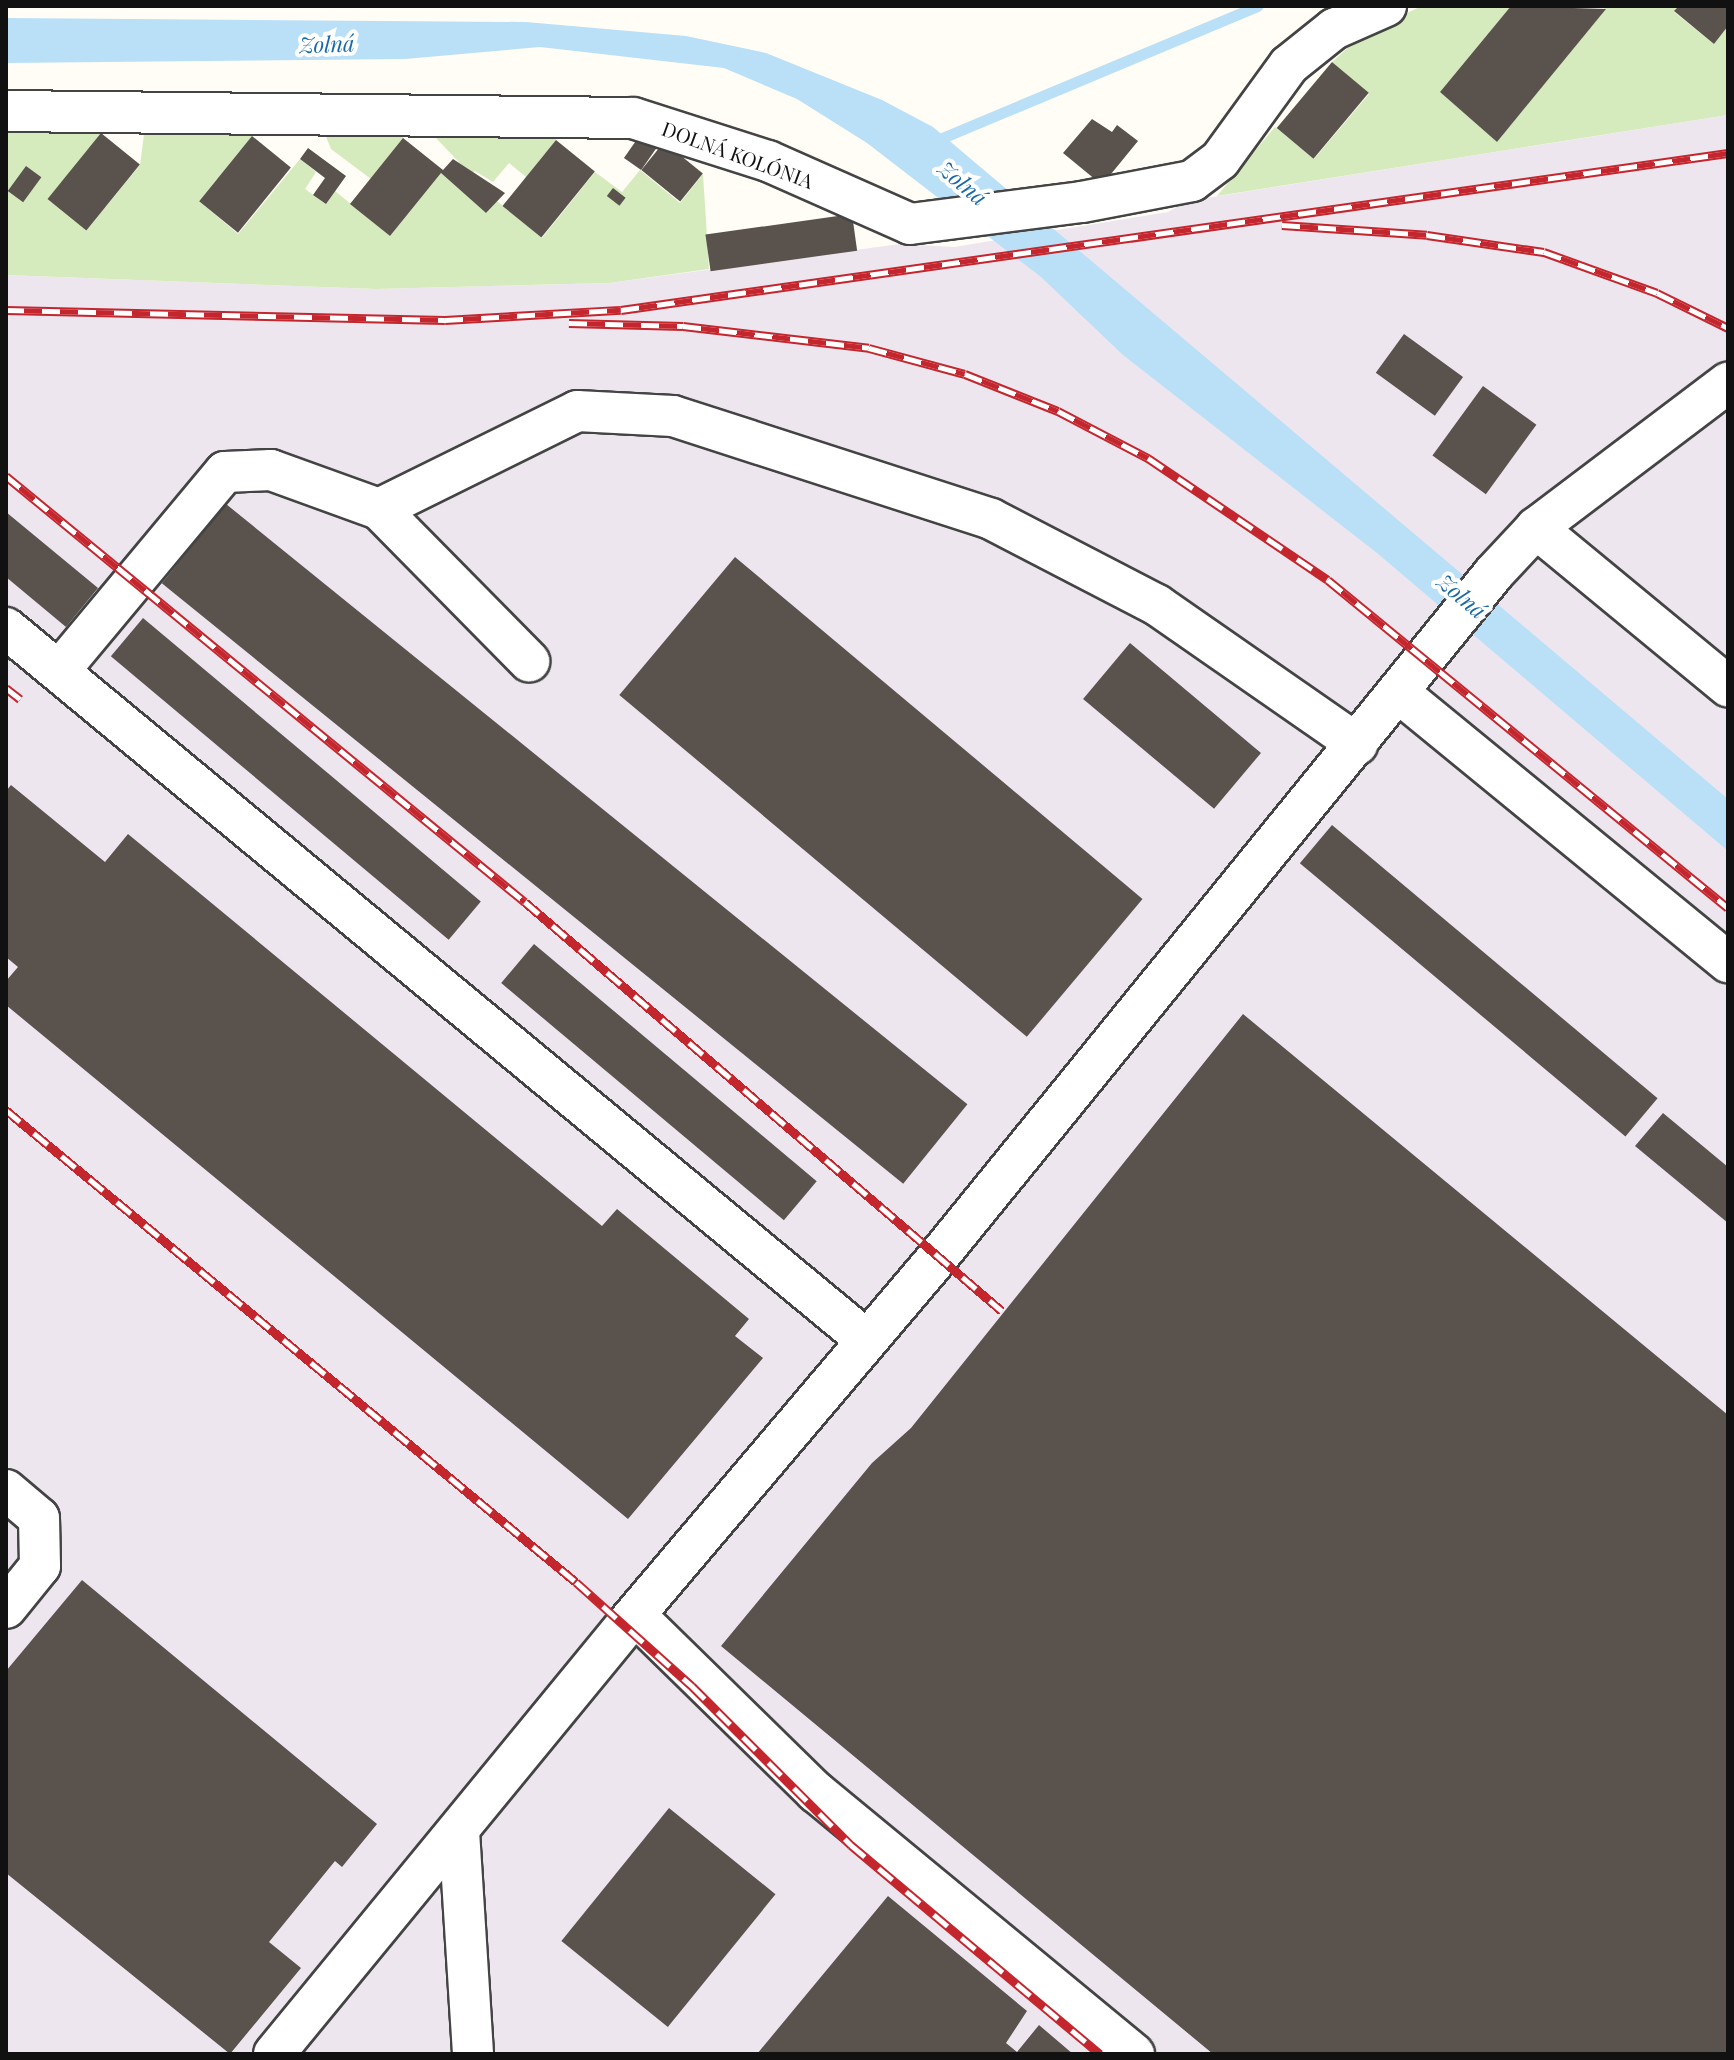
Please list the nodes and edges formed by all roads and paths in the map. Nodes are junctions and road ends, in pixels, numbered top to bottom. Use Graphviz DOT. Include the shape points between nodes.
graph roads {
  1 [pos="1386,6"];
  2 [pos="6,111"];
  3 [pos="1728,383"];
  4 [pos="379,509"];
  5 [pos="1536,528"];
  6 [pos="6,628"];
  7 [pos="529,661"];
  8 [pos="59,671"];
  9 [pos="1728,686"];
  10 [pos="1399,693"];
  11 [pos="1357,744"];
  12 [pos="1728,962"];
  13 [pos="865,1339"];
  14 [pos="6,1490"];
  15 [pos="6,1608"];
  16 [pos="636,1616"];
  17 [pos="459,1831"];
  18 [pos="274,2054"];
  19 [pos="473,2054"];
  20 [pos="1134,2054"];
  1 -- 2 [label="lane, DOLNÁ KOLÓNIA" via="1334,29 1289,65 1220,160 1192,181 1082,202 910,224 768,161 633,118"];
  3 -- 5 [label="lane"];
  4 -- 7 [label="lane"];
  4 -- 8 [label="lane" via="271,470 225,472"];
  4 -- 11 [label="lane" via="577,411 673,416 991,519 1157,605"];
  5 -- 9 [label="lane"];
  5 -- 10 [label="lane"];
  6 -- 8 [label="lane"];
  8 -- 13 [label="lane"];
  10 -- 11 [label="lane"];
  10 -- 12 [label="lane"];
  11 -- 13 [label="lane" via="938,1257"];
  13 -- 16 [label="lane"];
  14 -- 15 [label="lane" via="39,1518 40,1566"];
  16 -- 17 [label="lane"];
  16 -- 20 [label="lane" via="816,1792"];
  17 -- 18 [label="lane"];
  17 -- 19 [label="lane"];
}
